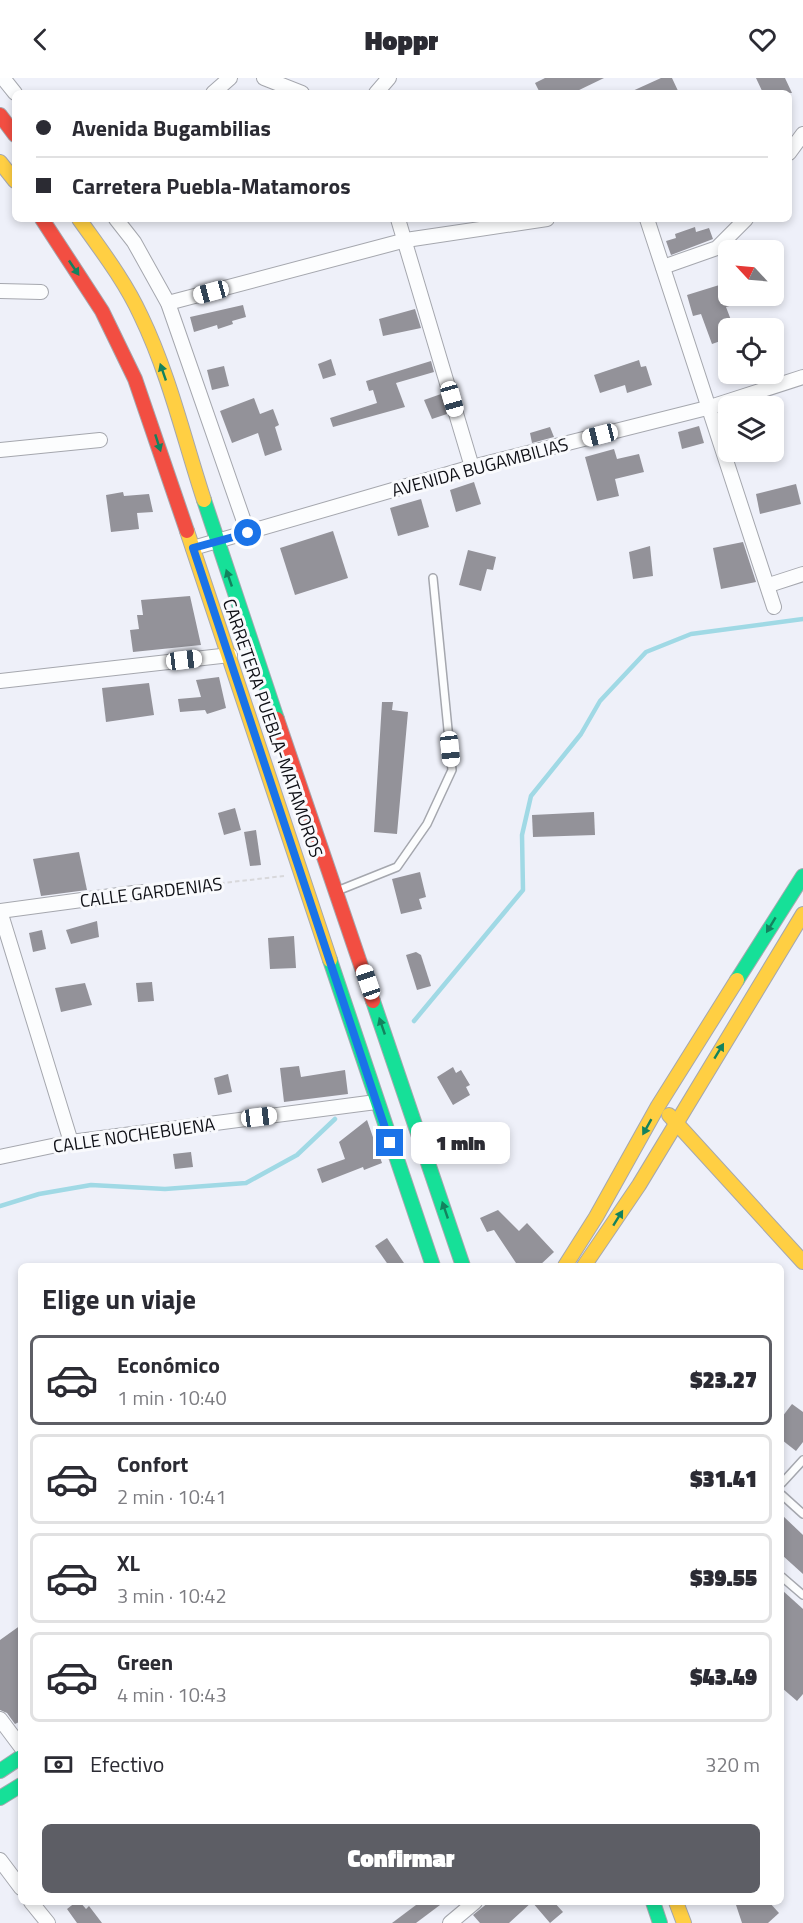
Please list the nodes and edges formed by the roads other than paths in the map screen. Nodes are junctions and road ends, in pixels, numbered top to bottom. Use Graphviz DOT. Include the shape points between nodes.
graph roads {
  1 [pos="3,78"];
  2 [pos="230,78"];
  3 [pos="264,78"];
  4 [pos="389,78"];
  5 [pos="13,90"];
  6 [pos="216,90"];
  7 [pos="294,90"];
  8 [pos="379,90"];
  9 [pos="0,115"];
  10 [pos="12,131"];
  11 [pos="803,135"];
  12 [pos="792,149"];
  13 [pos="0,162"];
  14 [pos="12,178"];
  15 [pos="44,222"];
  16 [pos="81,222"];
  17 [pos="118,222"];
  18 [pos="399,222"];
  19 [pos="527,222"];
  20 [pos="648,222"];
  21 [pos="743,222"];
  22 [pos="406,240"];
  23 [pos="663,267"];
  24 [pos="0,291"];
  25 [pos="41,292"];
  26 [pos="168,303"];
  27 [pos="803,377"];
  28 [pos="707,408"];
  29 [pos="100,440"];
  30 [pos="0,450"];
  31 [pos="472,467"];
  32 [pos="248,533"];
  33 [pos="217,541"];
  34 [pos="193,548"];
  35 [pos="803,574"];
  36 [pos="433,578"];
  37 [pos="769,585"];
  38 [pos="774,607"];
  39 [pos="230,655"];
  40 [pos="0,681"];
  41 [pos="803,876"];
  42 [pos="337,891"];
  43 [pos="141,892"];
  44 [pos="0,911"];
  45 [pos="803,914"];
  46 [pos="376,1102"];
  47 [pos="658,1106"];
  48 [pos="677,1122"];
  49 [pos="71,1142"];
  50 [pos="0,1157"];
  51 [pos="803,1262"];
  52 [pos="432,1263"];
  53 [pos="462,1263"];
  54 [pos="567,1263"];
  55 [pos="586,1263"];
  56 [pos="803,1461"];
  57 [pos="784,1481"];
  58 [pos="784,1498"];
  59 [pos="803,1514"];
  60 [pos="784,1579"];
  61 [pos="803,1595"];
  62 [pos="0,1719"];
  63 [pos="18,1743"];
  64 [pos="18,1759"];
  65 [pos="0,1771"];
  66 [pos="18,1787"];
  67 [pos="0,1798"];
  68 [pos="4,1865"];
  69 [pos="18,1884"];
  70 [pos="471,1905"];
  71 [pos="654,1905"];
  72 [pos="677,1905"];
  73 [pos="34,1906"];
  74 [pos="48,1923"];
  75 [pos="450,1923"];
  76 [pos="660,1923"];
  77 [pos="684,1923"];
  1 -- 5 [label="street"];
  2 -- 6 [label="street"];
  3 -- 7 [label="street"];
  4 -- 8 [label="street"];
  9 -- 10 [label="main road"];
  11 -- 12 [label="street"];
  13 -- 14 [label="main road"];
  15 -- 34 [label="main road, CARRETERA PUEBLA-MATAMOROS, one-way" via="102,311 135,379"];
  33 -- 16 [label="main road, CARRETERA PUEBLA-MATAMOROS, one-way" via="162,368 141,315"];
  17 -- 26 [label="street"];
  18 -- 22 [label="street"];
  19 -- 22 [label="street"];
  20 -- 23 [label="street"];
  21 -- 23 [label="street" via="717,248"];
  22 -- 26 [label="street"];
  22 -- 31 [label="street"];
  23 -- 28 [label="street"];
  24 -- 25 [label="street"];
  26 -- 32 [label="street"];
  27 -- 28 [label="street, AVENIDA BUGAMBILIAS"];
  28 -- 31 [label="street, AVENIDA BUGAMBILIAS"];
  28 -- 37 [label="street"];
  29 -- 30 [label="street"];
  31 -- 32 [label="street, AVENIDA BUGAMBILIAS"];
  32 -- 33 [label="street, AVENIDA BUGAMBILIAS"];
  33 -- 34 [label="street, AVENIDA BUGAMBILIAS"];
  42 -- 33 [label="main road, CARRETERA PUEBLA-MATAMOROS, one-way"];
  34 -- 39 [label="main road, CARRETERA PUEBLA-MATAMOROS"];
  35 -- 37 [label="street"];
  36 -- 42 [label="lane" via="452,770 427,824 397,867"];
  37 -- 38 [label="street"];
  39 -- 40 [label="street"];
  39 -- 46 [label="main road, CARRETERA PUEBLA-MATAMOROS"];
  41 -- 47 [label="main road, one-way"];
  53 -- 42 [label="main road, CARRETERA PUEBLA-MATAMOROS, one-way"];
  43 -- 44 [label="street, CALLE GARDENIAS"];
  44 -- 49 [label="street"];
  48 -- 45 [label="main road, one-way"];
  46 -- 49 [label="street, CALLE NOCHEBUENA"];
  46 -- 52 [label="main road, CARRETERA PUEBLA-MATAMOROS"];
  47 -- 48 [label="main road"];
  47 -- 54 [label="main road, one-way"];
  48 -- 51 [label="main road"];
  55 -- 48 [label="main road, one-way"];
  49 -- 50 [label="street, CALLE NOCHEBUENA"];
  56 -- 57 [label="lane"];
  58 -- 59 [label="lane"];
  60 -- 61 [label="lane"];
  62 -- 63 [label="street"];
  64 -- 65 [label="main road"];
  66 -- 67 [label="main road"];
  68 -- 69 [label="street"];
  70 -- 75 [label="street"];
  71 -- 76 [label="main road"];
  72 -- 77 [label="main road"];
  73 -- 74 [label="street"];
}
